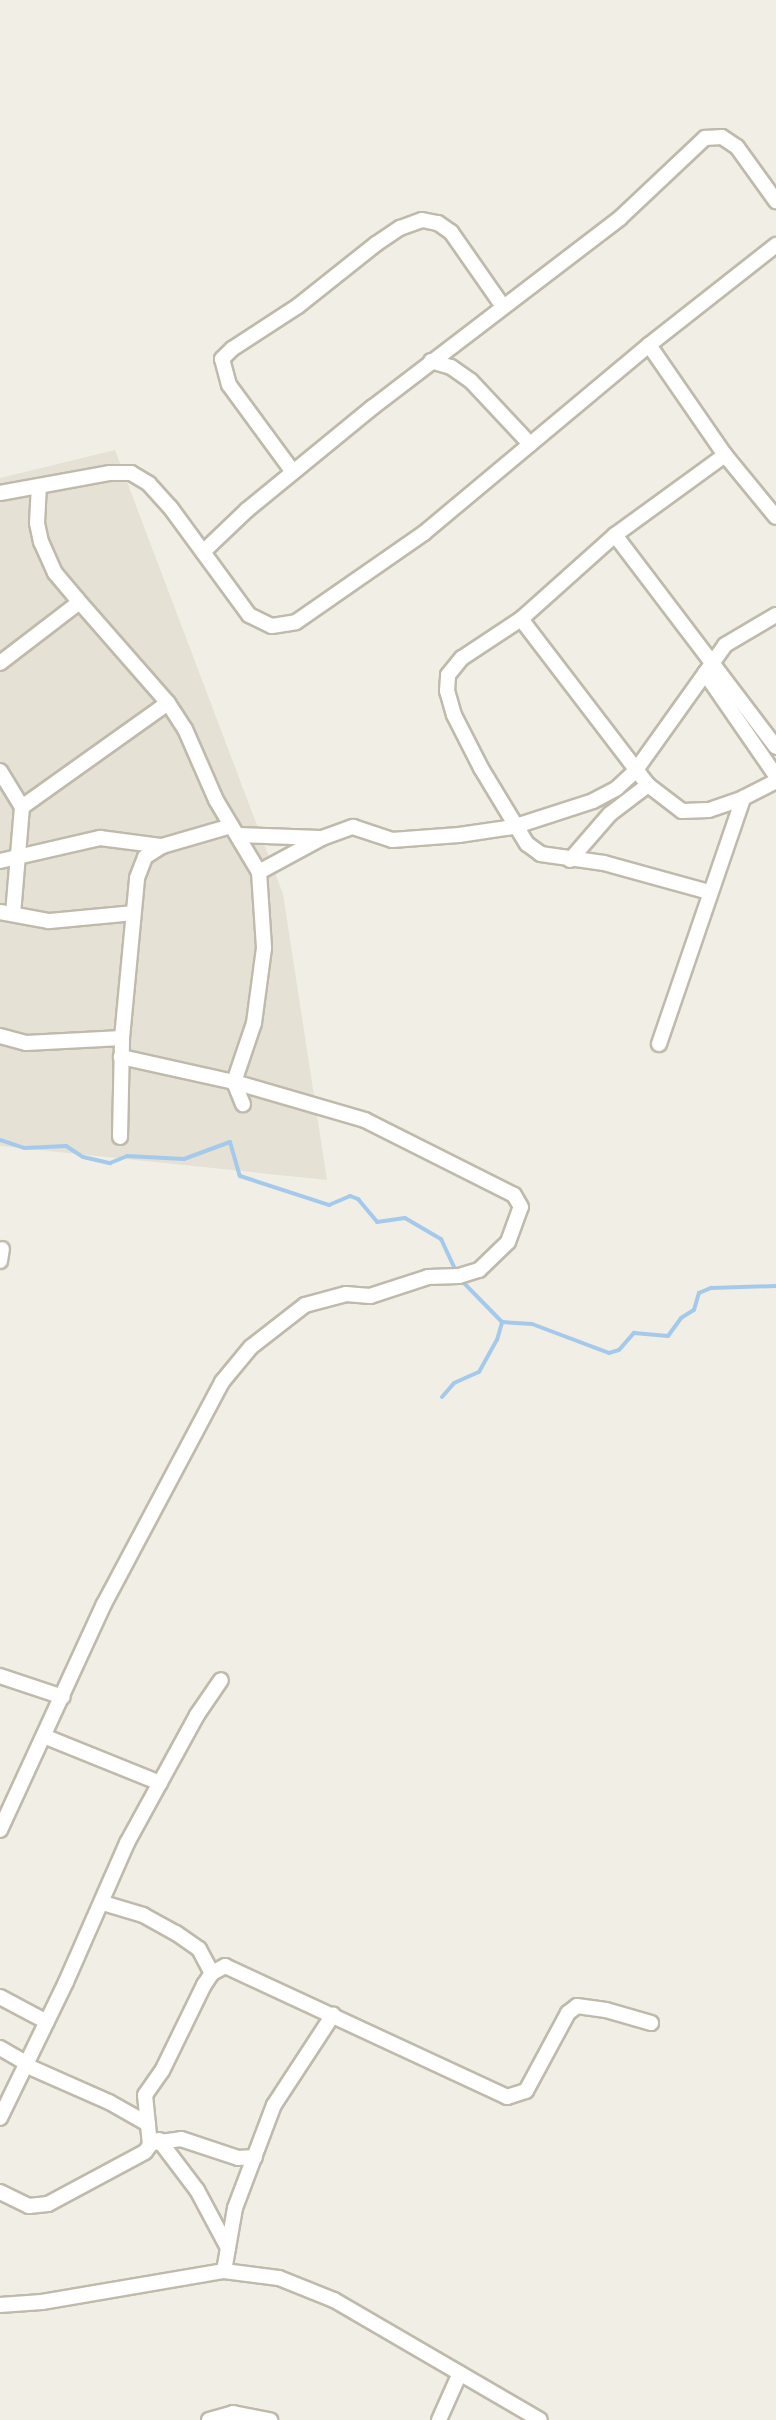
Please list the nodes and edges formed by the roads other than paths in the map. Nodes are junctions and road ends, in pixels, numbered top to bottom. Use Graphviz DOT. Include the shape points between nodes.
graph roads {
  1 [pos="776,201"];
  2 [pos="776,245"];
  3 [pos="502,305"];
  4 [pos="649,345"];
  5 [pos="431,362"];
  6 [pos="530,444"];
  7 [pos="725,455"];
  8 [pos="293,472"];
  9 [pos="39,488"];
  10 [pos="0,493"];
  11 [pos="776,517"];
  12 [pos="615,535"];
  13 [pos="203,552"];
  14 [pos="77,599"];
  15 [pos="776,615"];
  16 [pos="521,619"];
  17 [pos="0,663"];
  18 [pos="708,668"];
  19 [pos="168,703"];
  20 [pos="776,747"];
  21 [pos="636,770"];
  22 [pos="0,771"];
  23 [pos="776,776"];
  24 [pos="776,781"];
  25 [pos="648,785"];
  26 [pos="743,798"];
  27 [pos="22,807"];
  28 [pos="513,827"];
  29 [pos="235,830"];
  30 [pos="322,838"];
  31 [pos="162,846"];
  32 [pos="16,857"];
  33 [pos="0,861"];
  34 [pos="570,861"];
  35 [pos="258,872"];
  36 [pos="709,892"];
  37 [pos="6,913"];
  38 [pos="133,913"];
  39 [pos="0,1036"];
  40 [pos="122,1038"];
  41 [pos="659,1044"];
  42 [pos="122,1057"];
  43 [pos="234,1082"];
  44 [pos="243,1104"];
  45 [pos="120,1137"];
  46 [pos="0,1676"];
  47 [pos="221,1680"];
  48 [pos="63,1697"];
  49 [pos="46,1737"];
  50 [pos="159,1783"];
  51 [pos="0,1830"];
  52 [pos="103,1903"];
  53 [pos="212,1973"];
  54 [pos="0,1997"];
  55 [pos="333,2015"];
  56 [pos="47,2022"];
  57 [pos="651,2023"];
  58 [pos="0,2048"];
  59 [pos="25,2064"];
  60 [pos="0,2118"];
  61 [pos="148,2124"];
  62 [pos="155,2143"];
  63 [pos="255,2157"];
  64 [pos="0,2192"];
  65 [pos="228,2248"];
  66 [pos="224,2271"];
  67 [pos="0,2305"];
  68 [pos="460,2373"];
  69 [pos="209,2420"];
  70 [pos="270,2420"];
  71 [pos="439,2420"];
  72 [pos="540,2420"];
  1 -- 3 [label="street" via="737,147 722,137 705,138 620,218"];
  2 -- 4 [label="street"];
  3 -- 5 [label="street"];
  3 -- 8 [label="street" via="451,232 438,223 422,220 400,228 376,244 298,306 232,349 222,359 229,385"];
  4 -- 6 [label="street"];
  4 -- 7 [label="street"];
  5 -- 6 [label="street" via="451,367 471,381"];
  5 -- 8 [label="street"];
  6 -- 13 [label="street" via="424,533 296,622 272,626 249,615"];
  7 -- 11 [label="street"];
  7 -- 12 [label="street"];
  8 -- 13 [label="street"];
  9 -- 10 [label="street"];
  9 -- 13 [label="street" via="110,473 131,473 149,484"];
  9 -- 14 [label="street" via="37,522 41,542 56,573"];
  12 -- 16 [label="street"];
  12 -- 18 [label="street"];
  14 -- 17 [label="street" via="63,618"];
  14 -- 19 [label="street"];
  15 -- 18 [label="street" via="724,645"];
  16 -- 21 [label="street"];
  16 -- 28 [label="street" via="462,658 448,675 447,691 454,715"];
  18 -- 20 [label="street"];
  18 -- 21 [label="street"];
  18 -- 23 [label="street"];
  19 -- 27 [label="street"];
  19 -- 29 [label="street"];
  21 -- 25 [label="street"];
  21 -- 28 [label="street" via="617,788 593,801"];
  22 -- 27 [label="street"];
  24 -- 26 [label="street"];
  25 -- 26 [label="street" via="682,811 709,810"];
  25 -- 34 [label="street" via="610,814"];
  26 -- 36 [label="street"];
  27 -- 32 [label="street"];
  28 -- 30 [label="street" via="392,840 353,827"];
  28 -- 34 [label="street" via="526,844 542,854"];
  29 -- 30 [label="street"];
  29 -- 31 [label="street"];
  29 -- 35 [label="street"];
  30 -- 35 [label="street"];
  31 -- 32 [label="street" via="100,838"];
  31 -- 38 [label="street" via="145,857"];
  32 -- 33 [label="street"];
  32 -- 37 [label="street"];
  34 -- 36 [label="street" via="604,863"];
  35 -- 43 [label="street" via="264,948 254,1023"];
  36 -- 41 [label="street"];
  37 -- 38 [label="street" via="49,921"];
  38 -- 40 [label="street"];
  39 -- 40 [label="street" via="26,1043"];
  40 -- 42 [label="street"];
  42 -- 43 [label="street"];
  42 -- 45 [label="street"];
  43 -- 44 [label="street"];
  43 -- 48 [label="street" via="329,1108 409,1140 514,1195 521,1207 518,1219 502,1251 479,1270 459,1276 428,1277 370,1296 346,1294 305,1305 251,1347 222,1382 104,1604"];
  46 -- 48 [label="street"];
  47 -- 50 [label="street"];
  48 -- 49 [label="street"];
  49 -- 50 [label="street"];
  49 -- 51 [label="street"];
  50 -- 52 [label="street" via="127,1843"];
  52 -- 53 [label="street" via="143,1915 176,1933 199,1949"];
  52 -- 56 [label="street"];
  53 -- 55 [label="street" via="231,1966"];
  53 -- 61 [label="street" via="162,2071 145,2095"];
  54 -- 56 [label="street"];
  55 -- 57 [label="street" via="513,2098 526,2091 567,2013 577,2007 588,2006"];
  55 -- 63 [label="street" via="274,2105"];
  56 -- 59 [label="street"];
  58 -- 59 [label="street"];
  59 -- 60 [label="street"];
  59 -- 61 [label="street"];
  61 -- 62 [label="street"];
  62 -- 63 [label="street" via="181,2139 238,2158"];
  62 -- 64 [label="street" via="48,2204 29,2206"];
  62 -- 65 [label="street" via="197,2190"];
  63 -- 65 [label="street" via="235,2208"];
  65 -- 66 [label="street"];
  66 -- 67 [label="street" via="42,2302"];
  66 -- 68 [label="street" via="279,2278 334,2300"];
  68 -- 71 [label="street"];
  68 -- 72 [label="street"];
  69 -- 70 [label="street" via="233,2413"];
}
